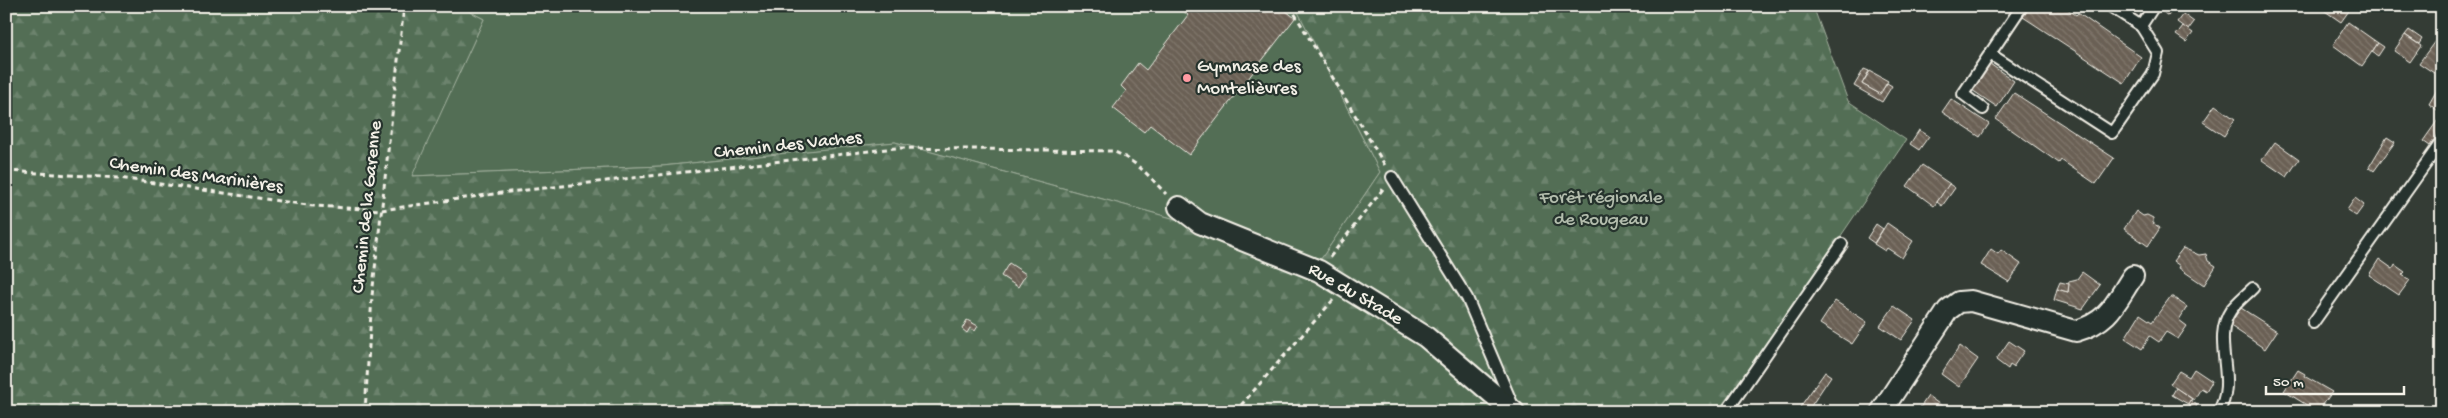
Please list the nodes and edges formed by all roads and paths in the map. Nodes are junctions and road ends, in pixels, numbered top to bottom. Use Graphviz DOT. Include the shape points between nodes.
graph roads {
  1 [pos="404,6"];
  2 [pos="1290,6"];
  3 [pos="2022,6"];
  4 [pos="2110,6"];
  5 [pos="2154,6"];
  6 [pos="2141,26"];
  7 [pos="1990,54"];
  8 [pos="1984,109"];
  9 [pos="2442,141"];
  10 [pos="6,171"];
  11 [pos="1392,177"];
  12 [pos="1179,207"];
  13 [pos="381,210"];
  14 [pos="1842,244"];
  15 [pos="1319,271"];
  16 [pos="2133,276"];
  17 [pos="1345,287"];
  18 [pos="2253,288"];
  19 [pos="2313,323"];
  20 [pos="366,412"];
  21 [pos="1235,412"];
  22 [pos="1515,412"];
  23 [pos="1726,412"];
  24 [pos="1881,412"];
  25 [pos="2218,412"];
  1 -- 13 [label="path, Chemin de la Garenne"];
  2 -- 11 [label="path"];
  3 -- 7 [label="lane"];
  4 -- 6 [label="lane"];
  5 -- 6 [label="lane"];
  6 -- 7 [label="lane" via="2158,53 2153,74 2112,133"];
  7 -- 8 [label="lane" via="1963,94"];
  9 -- 19 [label="lane"];
  10 -- 13 [label="path, Chemin des Marinières" via="119,178 314,206"];
  11 -- 15 [label="path"];
  11 -- 22 [label="lane" via="1467,298"];
  12 -- 13 [label="path, Chemin des Vaches" via="1139,165 1112,152 896,148 501,193"];
  12 -- 15 [label="street, Rue du Stade" via="1200,223"];
  13 -- 20 [label="path, Chemin de la Garenne" via="372,296"];
  14 -- 23 [label="lane"];
  15 -- 17 [label="street, Rue du Stade"];
  16 -- 24 [label="street" via="2105,318 2076,331 1971,301 1959,302 1948,310"];
  17 -- 21 [label="path"];
  17 -- 22 [label="street, Rue du Stade" via="1426,337"];
  18 -- 25 [label="lane" via="2231,311 2224,328 2228,386"];
}
